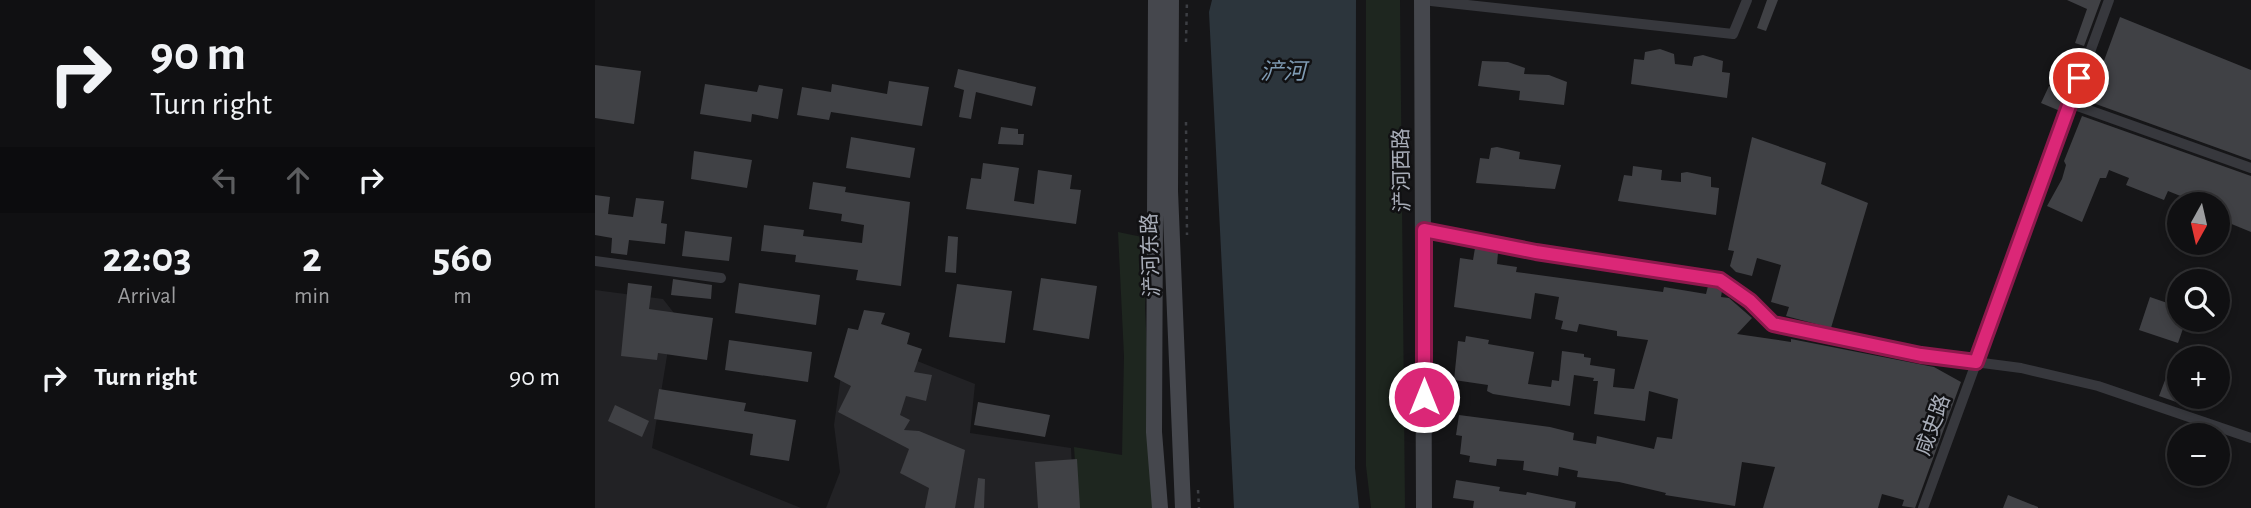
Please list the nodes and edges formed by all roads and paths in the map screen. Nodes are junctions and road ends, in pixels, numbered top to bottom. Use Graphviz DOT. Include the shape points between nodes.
graph roads {
  1 [pos="1156,0"];
  2 [pos="1171,0"];
  3 [pos="1187,0"];
  4 [pos="1422,0"];
  5 [pos="1747,0"];
  6 [pos="2109,0"];
  7 [pos="1186,49"];
  8 [pos="2069,103"];
  9 [pos="1186,112"];
  10 [pos="2251,168"];
  11 [pos="1424,230"];
  12 [pos="1187,236"];
  13 [pos="595,261"];
  14 [pos="721,278"];
  15 [pos="1976,362"];
  16 [pos="2251,438"];
  17 [pos="1197,483"];
  18 [pos="1160,508"];
  19 [pos="1184,508"];
  20 [pos="1199,508"];
  21 [pos="1424,508"];
  22 [pos="1923,508"];
  1 -- 18 [label="street, 浐河东路" via="1154,432"];
  2 -- 19 [label="street, 浐河东路" via="1170,191"];
  3 -- 7 [label="path"];
  4 -- 5 [label="street" via="1733,34"];
  4 -- 11 [label="street, 浐河西路"];
  6 -- 8 [label="street, 咸史路"];
  8 -- 10 [label="street"];
  8 -- 15 [label="street, 咸史路"];
  9 -- 12 [label="path"];
  11 -- 15 [label="street" via="1720,280 1773,324"];
  11 -- 21 [label="street, 浐河西路"];
  13 -- 14 [label="street"];
  15 -- 16 [label="street" via="2098,386"];
  15 -- 22 [label="street, 咸史路"];
  17 -- 20 [label="path"];
}
